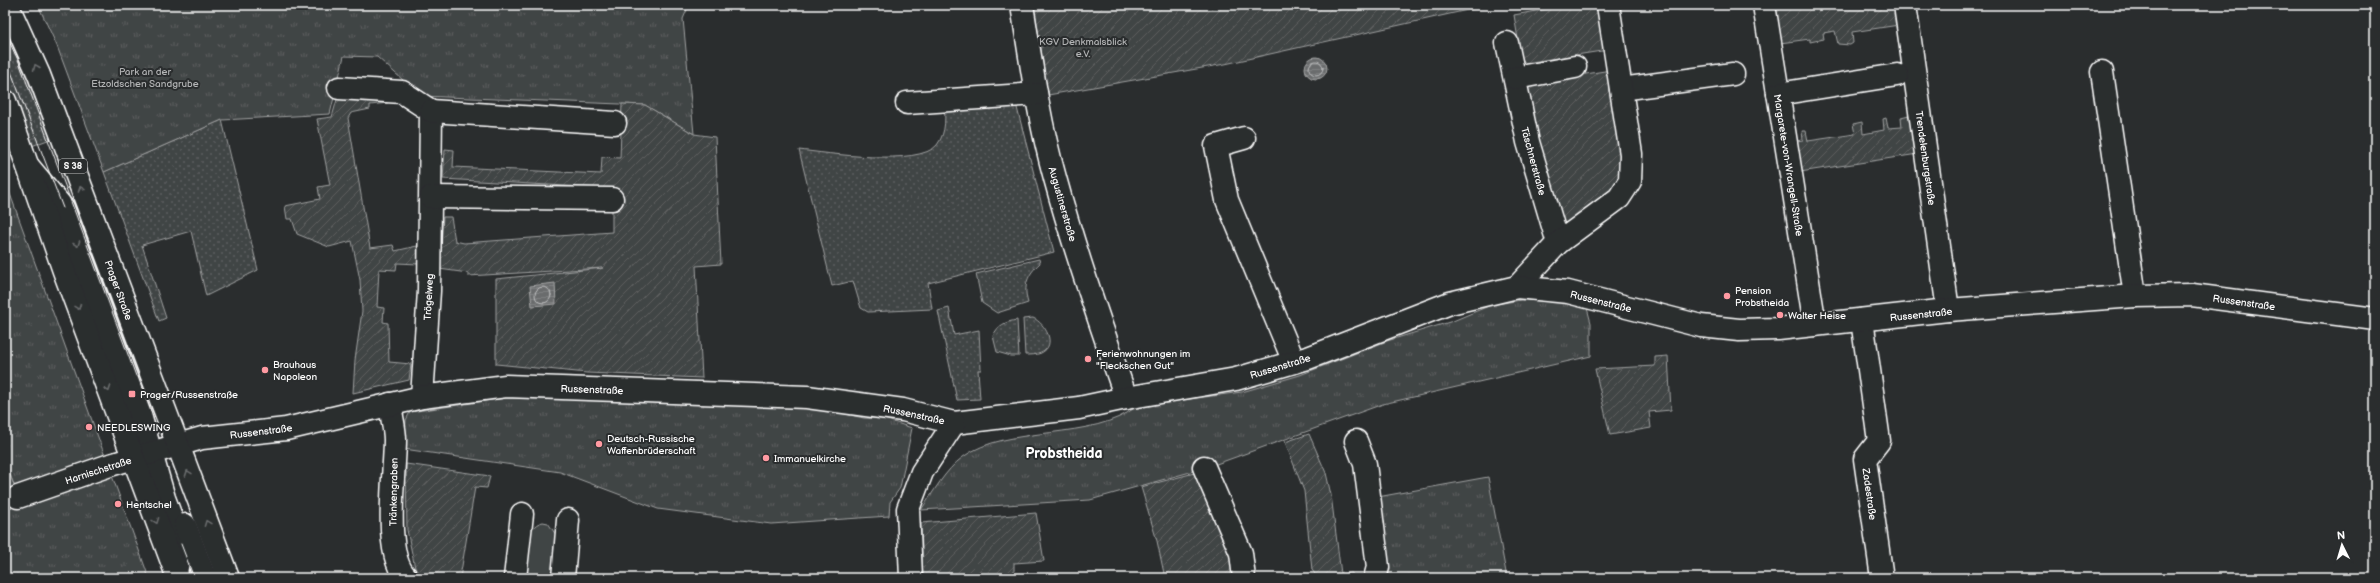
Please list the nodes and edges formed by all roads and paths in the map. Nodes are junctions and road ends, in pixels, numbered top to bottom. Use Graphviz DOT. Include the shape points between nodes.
graph roads {
  1 [pos="6,5"];
  2 [pos="1022,5"];
  3 [pos="1608,5"];
  4 [pos="1764,5"];
  5 [pos="1905,5"];
  6 [pos="1507,42"];
  7 [pos="1575,67"];
  8 [pos="2102,72"];
  9 [pos="1733,74"];
  10 [pos="1897,75"];
  11 [pos="1515,78"];
  12 [pos="339,88"];
  13 [pos="1621,89"];
  14 [pos="1036,94"];
  15 [pos="1778,94"];
  16 [pos="5,101"];
  17 [pos="907,104"];
  18 [pos="431,111"];
  19 [pos="615,123"];
  20 [pos="1244,138"];
  21 [pos="431,196"];
  22 [pos="612,199"];
  23 [pos="1558,243"];
  24 [pos="1517,287"];
  25 [pos="2135,296"];
  26 [pos="1948,310"];
  27 [pos="2375,319"];
  28 [pos="1862,320"];
  29 [pos="1815,325"];
  30 [pos="1294,362"];
  31 [pos="422,397"];
  32 [pos="1126,398"];
  33 [pos="390,404"];
  34 [pos="954,423"];
  35 [pos="1356,441"];
  36 [pos="156,452"];
  37 [pos="1204,467"];
  38 [pos="18,497"];
  39 [pos="522,514"];
  40 [pos="568,520"];
  41 [pos="177,576"];
  42 [pos="205,578"];
  43 [pos="228,578"];
  44 [pos="407,578"];
  45 [pos="515,578"];
  46 [pos="563,578"];
  47 [pos="911,578"];
  48 [pos="1244,578"];
  49 [pos="1375,578"];
  50 [pos="1882,578"];
  36 -- 1 [label="street, Prager Straße / S 38, one-way" via="134,330 39,75"];
  2 -- 14 [label="street, Augustinerstraße"];
  3 -- 13 [label="street"];
  4 -- 15 [label="street, Margarete-von-Wrangell-Straße"];
  5 -- 26 [label="street, Trendelenburgstraße"];
  6 -- 11 [label="street, Täschnerstraße"];
  7 -- 11 [label="street"];
  8 -- 25 [label="street"];
  9 -- 13 [label="street"];
  10 -- 15 [label="street"];
  11 -- 23 [label="street, Täschnerstraße" via="1528,142"];
  12 -- 18 [label="street" via="402,92"];
  13 -- 23 [label="street" via="1631,154 1630,181 1619,198"];
  14 -- 17 [label="street"];
  14 -- 32 [label="street, Augustinerstraße" via="1054,177"];
  15 -- 29 [label="street, Margarete-von-Wrangell-Straße"];
  16 -- 36 [label="street, Prager Straße / S 38, one-way" via="25,162"];
  18 -- 19 [label="street"];
  18 -- 21 [label="street, Trögelweg"];
  20 -- 30 [label="street" via="1216,146 1227,200"];
  21 -- 22 [label="street"];
  21 -- 31 [label="street, Trögelweg" via="429,291"];
  23 -- 24 [label="street"];
  24 -- 29 [label="street, Russenstraße" via="1568,292 1701,326 1739,330"];
  24 -- 30 [label="street, Russenstraße" via="1450,303"];
  25 -- 26 [label="street, Russenstraße"];
  25 -- 27 [label="street, Russenstraße" via="2192,296"];
  26 -- 28 [label="street, Russenstraße"];
  28 -- 29 [label="street, Russenstraße"];
  28 -- 50 [label="street, Zadestraße" via="1879,441 1864,459"];
  30 -- 32 [label="street, Russenstraße" via="1236,379"];
  31 -- 33 [label="street, Russenstraße"];
  31 -- 34 [label="street, Russenstraße" via="506,386 807,397 903,410"];
  32 -- 34 [label="street, Russenstraße" via="1079,408"];
  33 -- 36 [label="street, Russenstraße" via="286,429 210,436"];
  33 -- 44 [label="street, Tränkengraben" via="395,439 393,540 397,558"];
  34 -- 47 [label="street" via="922,472 908,509"];
  35 -- 49 [label="street" via="1365,464 1378,567"];
  36 -- 38 [label="street, Harnischstraße"];
  36 -- 41 [label="street, Prager Straße / S 38, one-way"];
  36 -- 42 [label="street"];
  43 -- 36 [label="street, Prager Straße / S 38, one-way"];
  37 -- 48 [label="street" via="1241,553"];
  39 -- 45 [label="street"];
  40 -- 46 [label="street"];
}
